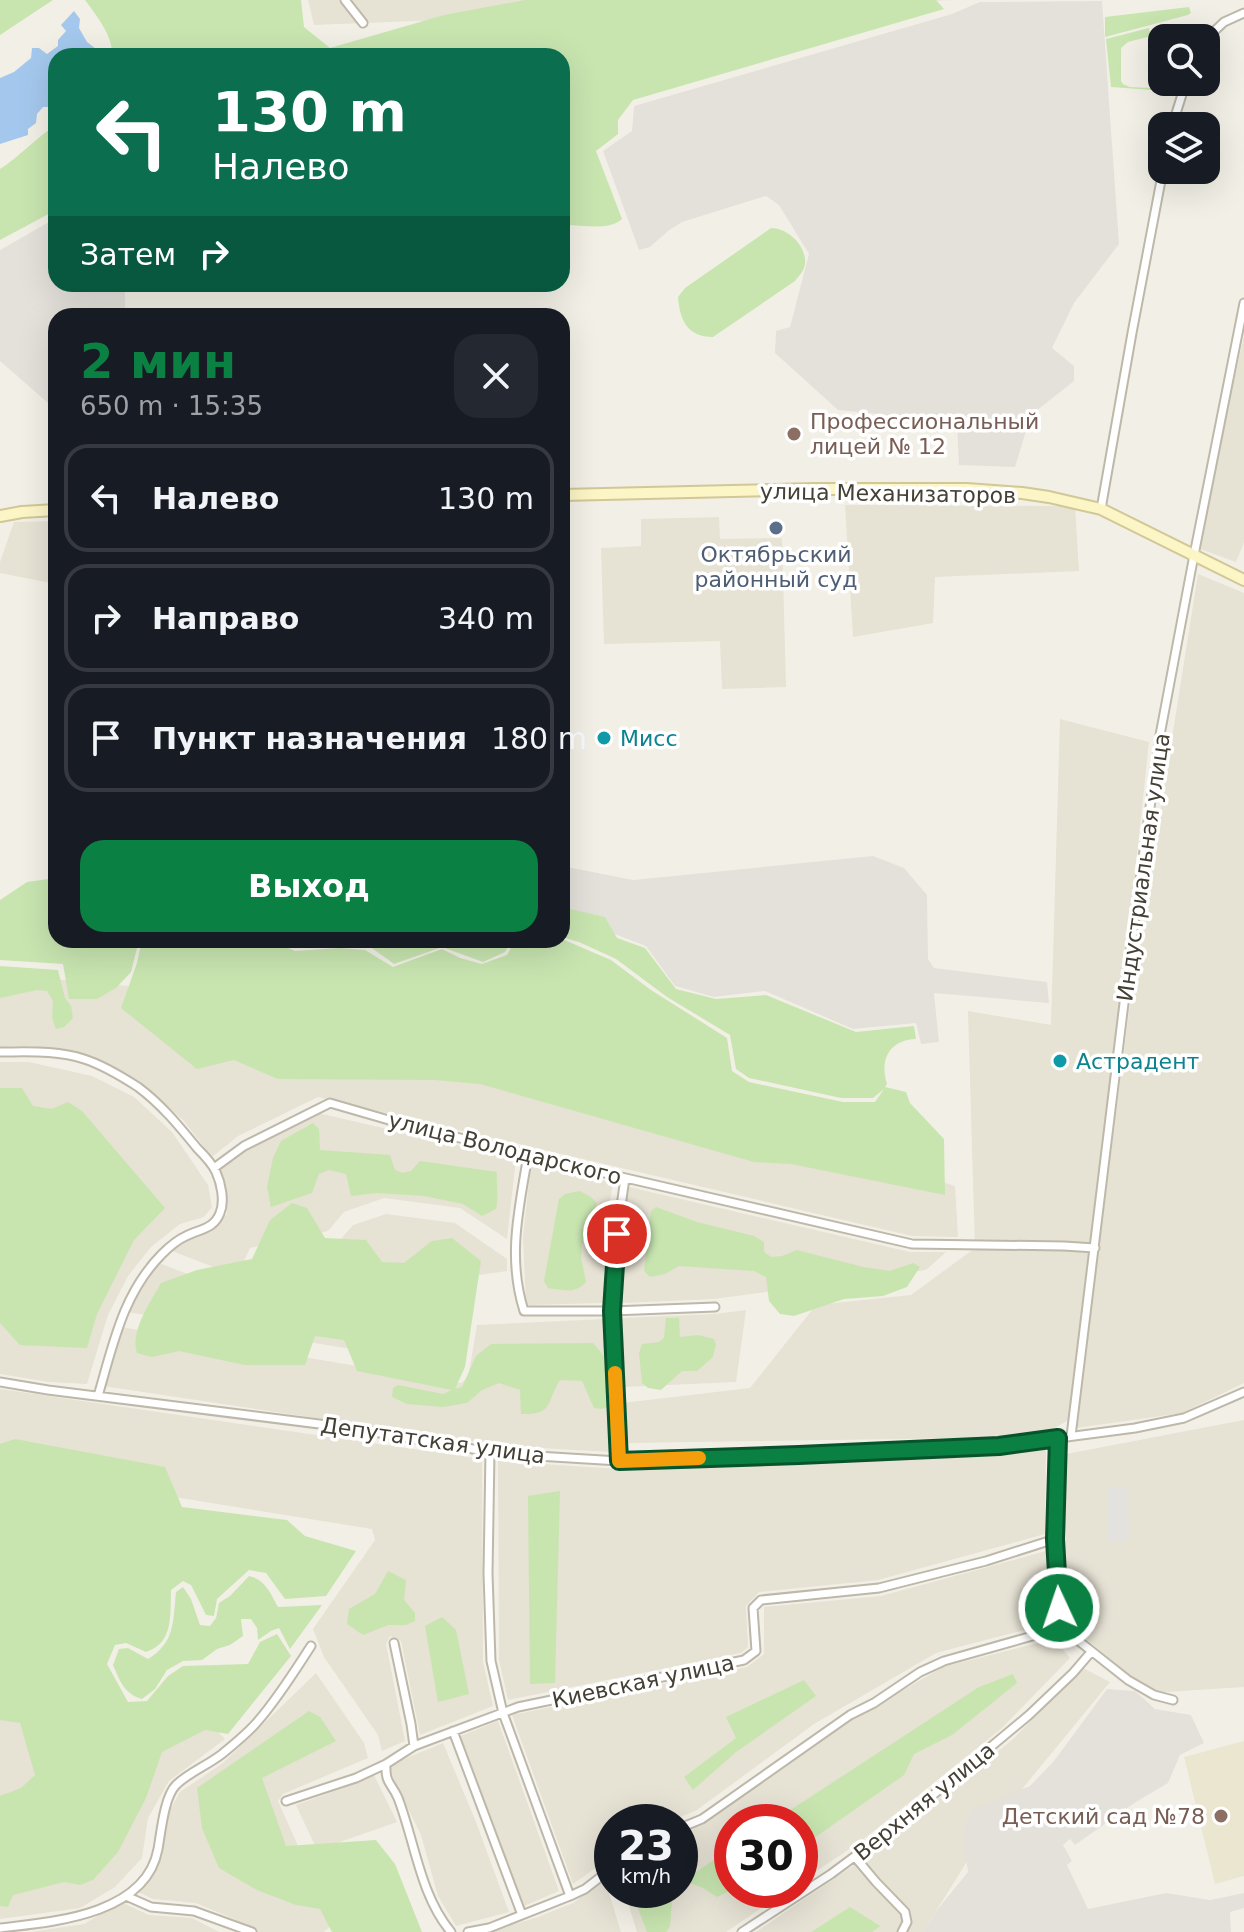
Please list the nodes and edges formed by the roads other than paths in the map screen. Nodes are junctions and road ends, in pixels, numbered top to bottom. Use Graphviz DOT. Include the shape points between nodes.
graph roads {
  1 [pos="345,0"];
  2 [pos="1244,13"];
  3 [pos="363,23"];
  4 [pos="1220,26"];
  5 [pos="1160,184"];
  6 [pos="1244,303"];
  7 [pos="570,495"];
  8 [pos="1101,509"];
  9 [pos="48,510"];
  10 [pos="0,516"];
  11 [pos="1194,555"];
  12 [pos="1244,580"];
  13 [pos="0,1052"];
  14 [pos="528,1155"];
  15 [pos="214,1168"];
  16 [pos="625,1178"];
  17 [pos="1095,1248"];
  18 [pos="715,1307"];
  19 [pos="612,1311"];
  20 [pos="0,1382"];
  21 [pos="1244,1392"];
  22 [pos="98,1396"];
  23 [pos="1071,1436"];
  24 [pos="1058,1438"];
  25 [pos="490,1452"];
  26 [pos="619,1461"];
  27 [pos="1055,1539"];
  28 [pos="1064,1627"];
  29 [pos="394,1643"];
  30 [pos="311,1646"];
  31 [pos="1091,1652"];
  32 [pos="1173,1700"];
  33 [pos="503,1713"];
  34 [pos="453,1731"];
  35 [pos="414,1746"];
  36 [pos="386,1764"];
  37 [pos="286,1801"];
  38 [pos="698,1821"];
  39 [pos="855,1857"];
  40 [pos="594,1882"];
  41 [pos="126,1896"];
  42 [pos="570,1896"];
  43 [pos="522,1915"];
  44 [pos="0,1928"];
  45 [pos="252,1932"];
  46 [pos="451,1932"];
  47 [pos="468,1932"];
  48 [pos="742,1932"];
  49 [pos="902,1932"];
  1 -- 3 [label="street"];
  2 -- 4 [label="street"];
  5 -- 8 [label="street"];
  6 -- 11 [label="street, Индустриальная улица"];
  7 -- 8 [label="main road, улица Механизаторов" via="967,489 1049,497"];
  8 -- 11 [label="main road, улица Механизаторов"];
  9 -- 10 [label="main road"];
  11 -- 12 [label="main road, улица Механизаторов"];
  11 -- 17 [label="street, Индустриальная улица" via="1155,771"];
  13 -- 15 [label="street" via="67,1054 99,1064 160,1106"];
  14 -- 15 [label="street, улица Володарского" via="330,1103 244,1146"];
  14 -- 16 [label="street, улица Володарского"];
  14 -- 19 [label="street" via="515,1236 524,1311"];
  15 -- 22 [label="street" via="221,1190 220,1214 210,1227 164,1251 139,1281 120,1318"];
  16 -- 17 [label="street, улица Володарского" via="912,1244"];
  16 -- 19 [label="street"];
  17 -- 23 [label="street, Индустриальная улица"];
  18 -- 19 [label="street"];
  19 -- 26 [label="street"];
  20 -- 22 [label="street, Депутатская улица"];
  21 -- 23 [label="street, Депутатская улица" via="1184,1418"];
  22 -- 25 [label="street, Депутатская улица" via="351,1428"];
  23 -- 24 [label="street, Депутатская улица"];
  24 -- 26 [label="street, Депутатская улица" via="999,1446"];
  24 -- 27 [label="street"];
  25 -- 26 [label="street, Депутатская улица"];
  25 -- 33 [label="street" via="491,1661"];
  27 -- 28 [label="street"];
  27 -- 33 [label="street, Киевская улица" via="879,1588 761,1600 753,1608 756,1651 744,1660"];
  28 -- 31 [label="street"];
  28 -- 38 [label="street" via="920,1672"];
  29 -- 35 [label="street"];
  30 -- 41 [label="street" via="257,1723 174,1786 150,1874"];
  31 -- 32 [label="street" via="1128,1680"];
  31 -- 39 [label="street, Верхняя улица" via="1018,1724"];
  33 -- 34 [label="street, Киевская улица"];
  33 -- 42 [label="street"];
  34 -- 35 [label="street, Киевская улица"];
  34 -- 43 [label="street"];
  35 -- 36 [label="street, Киевская улица"];
  36 -- 37 [label="street, Киевская улица"];
  36 -- 46 [label="street" via="385,1776 397,1795 431,1899"];
  39 -- 48 [label="street, Верхняя улица"];
  39 -- 49 [label="street" via="905,1912"];
  40 -- 42 [label="street"];
  41 -- 44 [label="street" via="83,1916"];
  41 -- 45 [label="street" via="151,1907 194,1911"];
  42 -- 43 [label="street"];
  43 -- 47 [label="street"];
}
